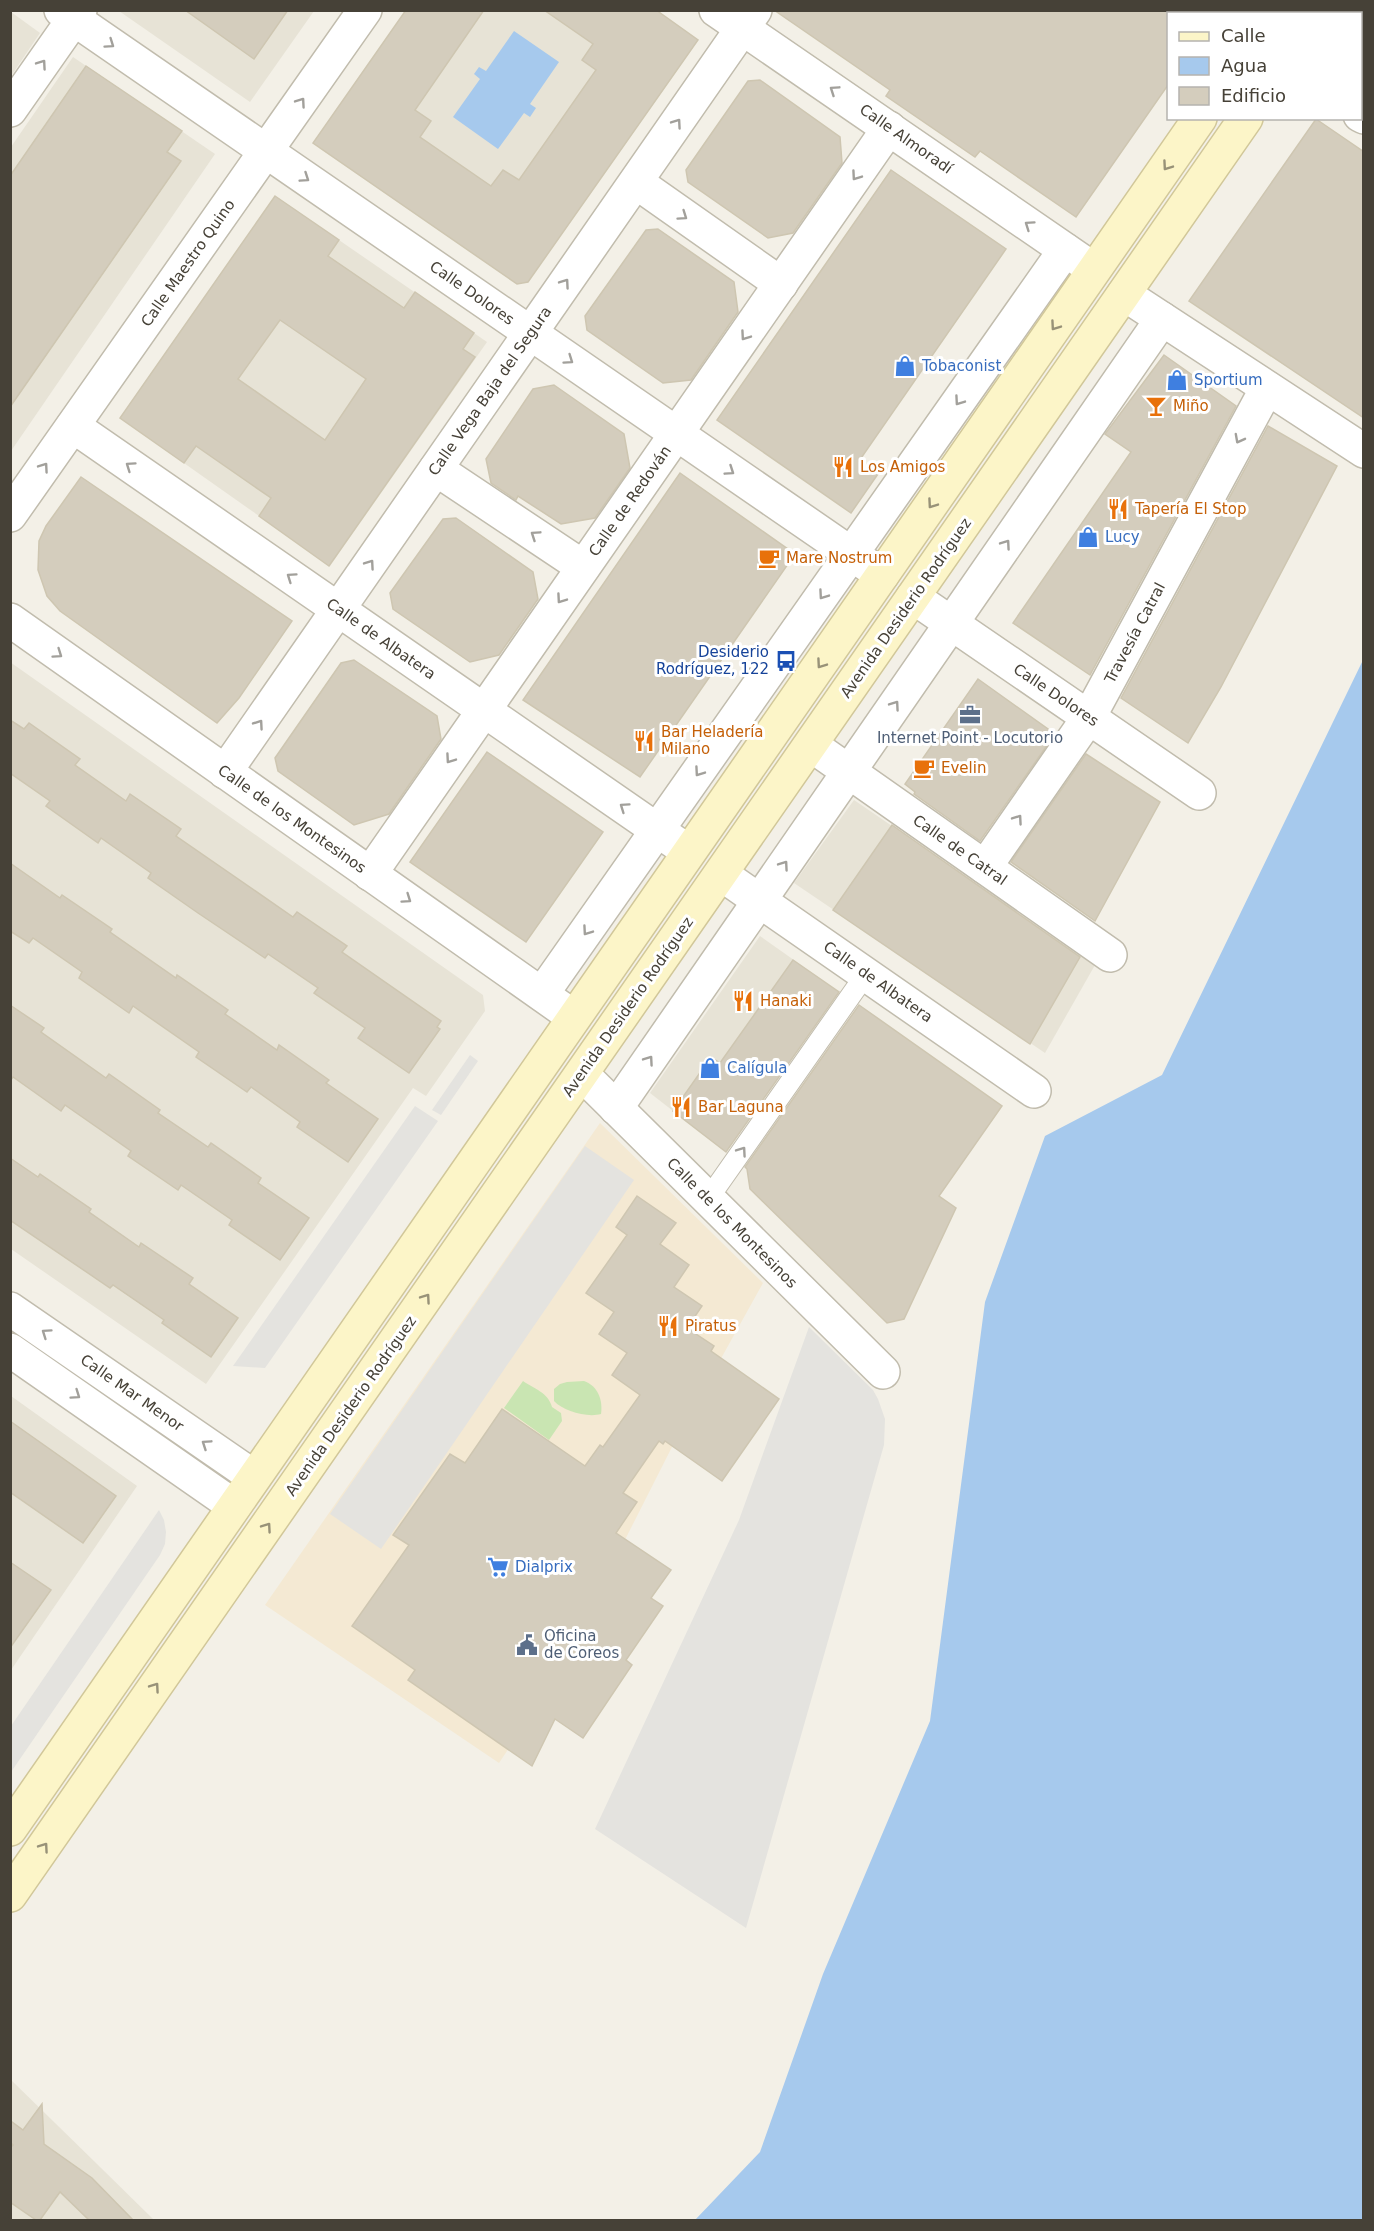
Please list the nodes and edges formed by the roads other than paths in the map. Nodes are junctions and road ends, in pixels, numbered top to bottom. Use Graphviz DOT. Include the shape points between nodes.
graph roads {
  1 [pos="365,10"];
  2 [pos="72,13"];
  3 [pos="738,16"];
  4 [pos="10,110"];
  5 [pos="1199,120"];
  6 [pos="1245,120"];
  7 [pos="889,128"];
  8 [pos="266,152"];
  9 [pos="636,182"];
  10 [pos="1065,250"];
  11 [pos="1094,270"];
  12 [pos="781,284"];
  13 [pos="1124,294"];
  14 [pos="1162,319"];
  15 [pos="530,333"];
  16 [pos="1267,388"];
  17 [pos="73,426"];
  18 [pos="676,434"];
  19 [pos="1364,452"];
  20 [pos="436,469"];
  21 [pos="10,515"];
  22 [pos="851,554"];
  23 [pos="584,567"];
  24 [pos="882,575"];
  25 [pos="913,597"];
  26 [pos="338,609"];
  27 [pos="10,620"];
  28 [pos="951,623"];
  29 [pos="484,710"];
  30 [pos="1089,717"];
  31 [pos="811,745"];
  32 [pos="225,772"];
  33 [pos="849,772"];
  34 [pos="1200,793"];
  35 [pos="658,830"];
  36 [pos="690,852"];
  37 [pos="985,867"];
  38 [pos="370,873"];
  39 [pos="721,874"];
  40 [pos="760,900"];
  41 [pos="1110,955"];
  42 [pos="866,974"];
  43 [pos="542,994"];
  44 [pos="574,1017"];
  45 [pos="582,1074"];
  46 [pos="1034,1091"];
  47 [pos="616,1108"];
  48 [pos="708,1199"];
  49 [pos="10,1309"];
  50 [pos="10,1350"];
  51 [pos="883,1372"];
  52 [pos="254,1477"];
  53 [pos="234,1506"];
  54 [pos="10,1829"];
  55 [pos="10,1895"];
  8 -- 1 [label="street, Calle Maestro Quino, one-way"];
  4 -- 2 [label="street, one-way"];
  2 -- 8 [label="street, Calle Dolores, one-way"];
  7 -- 3 [label="street, Calle Almoradí, one-way"];
  9 -- 3 [label="street, Calle Vega Baja del Segura, one-way"];
  5 -- 11 [label="street, one-way"];
  6 -- 13 [label="street, Avenida Desiderio Rodríguez"];
  10 -- 7 [label="street, Calle Almoradí, one-way"];
  7 -- 12 [label="street, Calle de Redován, one-way"];
  8 -- 15 [label="street, Calle Dolores, one-way"];
  8 -- 17 [label="street, Calle Maestro Quino"];
  9 -- 12 [label="street, one-way"];
  15 -- 9 [label="street, Calle Vega Baja del Segura, one-way"];
  10 -- 11 [label="street, Calle Almoradí"];
  10 -- 22 [label="street, one-way"];
  11 -- 24 [label="street, one-way"];
  12 -- 18 [label="street, Calle de Redován, one-way"];
  13 -- 14 [label="street"];
  13 -- 25 [label="street, Avenida Desiderio Rodríguez"];
  14 -- 16 [label="street"];
  28 -- 14 [label="street, one-way"];
  15 -- 18 [label="street, Calle Dolores, one-way"];
  15 -- 20 [label="street, Calle Vega Baja del Segura"];
  16 -- 19 [label="street"];
  16 -- 30 [label="street, Travesía Catral, one-way"];
  21 -- 17 [label="street, Calle Maestro Quino, one-way"];
  26 -- 17 [label="street, Calle de Albatera, one-way"];
  18 -- 22 [label="street, Calle Dolores, one-way"];
  18 -- 23 [label="street, Calle de Redován"];
  23 -- 20 [label="street, one-way"];
  26 -- 20 [label="street, Calle Vega Baja del Segura, one-way"];
  22 -- 24 [label="street, Calle Dolores"];
  22 -- 35 [label="street, one-way"];
  23 -- 29 [label="street, Calle de Redován, one-way"];
  24 -- 36 [label="street, one-way"];
  25 -- 28 [label="street, Calle Dolores"];
  25 -- 31 [label="street, Avenida Desiderio Rodríguez"];
  26 -- 29 [label="street, Calle de Albatera"];
  32 -- 26 [label="street, Calle Vega Baja del Segura, one-way"];
  27 -- 32 [label="street, Calle de los Montesinos, one-way"];
  28 -- 30 [label="street, Calle Dolores"];
  33 -- 28 [label="street, one-way"];
  35 -- 29 [label="street, Calle de Albatera, one-way"];
  29 -- 38 [label="street, Calle de Redován, one-way"];
  30 -- 34 [label="street, Calle Dolores"];
  37 -- 30 [label="street, Travesía Catral, one-way"];
  31 -- 33 [label="street, Calle de Catral"];
  31 -- 39 [label="street, Avenida Desiderio Rodríguez"];
  32 -- 38 [label="street, Calle de los Montesinos"];
  33 -- 37 [label="street, Calle de Catral"];
  40 -- 33 [label="street, one-way"];
  35 -- 36 [label="street, Calle de Albatera"];
  35 -- 43 [label="street, one-way"];
  36 -- 44 [label="street"];
  37 -- 41 [label="street, Calle de Catral"];
  38 -- 43 [label="street, Calle de los Montesinos, one-way"];
  39 -- 40 [label="street, Calle de Albatera"];
  39 -- 45 [label="street, Avenida Desiderio Rodríguez"];
  40 -- 42 [label="street, Calle de Albatera"];
  47 -- 40 [label="street, one-way"];
  42 -- 46 [label="street, Calle de Albatera"];
  48 -- 42 [label="lane, one-way"];
  43 -- 44 [label="street, Calle de los Montesinos"];
  44 -- 52 [label="street"];
  45 -- 47 [label="street, Calle de los Montesinos"];
  55 -- 45 [label="street, Avenida Desiderio Rodríguez, one-way"];
  47 -- 48 [label="street, Calle de los Montesinos"];
  48 -- 51 [label="street, Calle de los Montesinos"];
  52 -- 49 [label="street, Calle Mar Menor, one-way"];
  50 -- 53 [label="street, one-way"];
  52 -- 53 [label="street"];
  53 -- 54 [label="street"];
}
